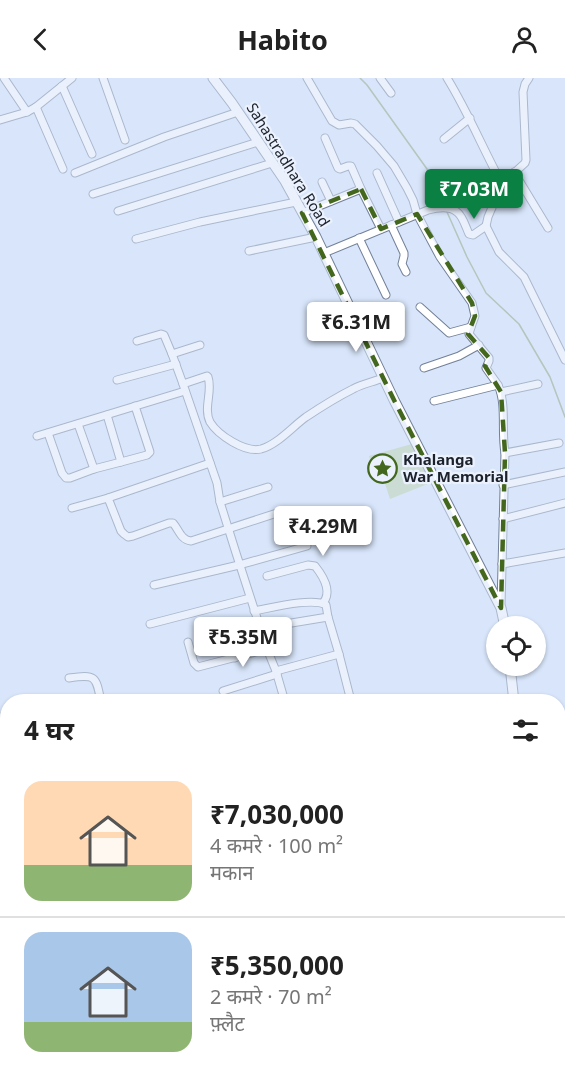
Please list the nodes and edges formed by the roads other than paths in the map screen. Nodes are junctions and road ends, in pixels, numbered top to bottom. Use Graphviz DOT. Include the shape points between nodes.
graph roads {
  1 [pos="4,78"];
  2 [pos="72,78"];
  3 [pos="103,78"];
  4 [pos="213,78"];
  5 [pos="307,78"];
  6 [pos="380,78"];
  7 [pos="450,79"];
  8 [pos="528,79"];
  9 [pos="62,86"];
  10 [pos="391,93"];
  11 [pos="36,107"];
  12 [pos="27,112"];
  13 [pos="238,112"];
  14 [pos="470,118"];
  15 [pos="0,120"];
  16 [pos="325,138"];
  17 [pos="444,139"];
  18 [pos="125,140"];
  19 [pos="258,142"];
  20 [pos="92,154"];
  21 [pos="272,163"];
  22 [pos="63,169"];
  23 [pos="514,172"];
  24 [pos="75,173"];
  25 [pos="377,174"];
  26 [pos="322,182"];
  27 [pos="502,184"];
  28 [pos="361,189"];
  29 [pos="93,194"];
  30 [pos="331,201"];
  31 [pos="296,202"];
  32 [pos="118,211"];
  33 [pos="302,213"];
  34 [pos="417,214"];
  35 [pos="399,222"];
  36 [pos="391,225"];
  37 [pos="486,226"];
  38 [pos="548,228"];
  39 [pos="381,229"];
  40 [pos="316,237"];
  41 [pos="359,238"];
  42 [pos="136,239"];
  43 [pos="249,251"];
  44 [pos="324,253"];
  45 [pos="406,272"];
  46 [pos="386,295"];
  47 [pos="420,308"];
  48 [pos="471,327"];
  49 [pos="137,341"];
  50 [pos="200,345"];
  51 [pos="479,345"];
  52 [pos="172,354"];
  53 [pos="565,360"];
  54 [pos="176,364"];
  55 [pos="424,368"];
  56 [pos="383,378"];
  57 [pos="117,380"];
  58 [pos="538,384"];
  59 [pos="498,385"];
  60 [pos="184,388"];
  61 [pos="501,392"];
  62 [pos="434,401"];
  63 [pos="135,406"];
  64 [pos="106,415"];
  65 [pos="78,424"];
  66 [pos="48,433"];
  67 [pos="37,436"];
  68 [pos="559,443"];
  69 [pos="505,453"];
  70 [pos="121,462"];
  71 [pos="210,463"];
  72 [pos="94,469"];
  73 [pos="565,472"];
  74 [pos="503,485"];
  75 [pos="268,487"];
  76 [pos="108,498"];
  77 [pos="220,502"];
  78 [pos="565,503"];
  79 [pos="72,508"];
  80 [pos="280,512"];
  81 [pos="503,519"];
  82 [pos="228,528"];
  83 [pos="307,546"];
  84 [pos="565,553"];
  85 [pos="502,564"];
  86 [pos="239,565"];
  87 [pos="267,576"];
  88 [pos="154,585"];
  89 [pos="250,598"];
  90 [pos="323,603"];
  91 [pos="501,608"];
  92 [pos="254,611"];
  93 [pos="503,616"];
  94 [pos="328,617"];
  95 [pos="150,624"];
  96 [pos="226,627"];
  97 [pos="261,628"];
  98 [pos="188,642"];
  99 [pos="267,649"];
  100 [pos="339,654"];
  101 [pos="235,658"];
  102 [pos="276,673"];
  103 [pos="511,676"];
  104 [pos="69,678"];
  105 [pos="223,691"];
  106 [pos="99,694"];
  107 [pos="283,694"];
  108 [pos="347,694"];
  109 [pos="513,694"];
  1 -- 12 [label="street"];
  2 -- 9 [label="street"];
  3 -- 18 [label="street"];
  4 -- 13 [label="main road, Sahastradhara Road"];
  5 -- 34 [label="street" via="332,121 339,125 355,124 394,166"];
  6 -- 10 [label="street"];
  7 -- 14 [label="street"];
  8 -- 23 [label="street" via="523,92 526,160"];
  9 -- 11 [label="street"];
  9 -- 20 [label="street"];
  11 -- 12 [label="street"];
  11 -- 22 [label="street"];
  12 -- 15 [label="street"];
  13 -- 19 [label="main road, Sahastradhara Road"];
  13 -- 24 [label="street"];
  14 -- 17 [label="street"];
  14 -- 27 [label="street"];
  16 -- 28 [label="street" via="338,168 351,166"];
  19 -- 21 [label="main road, Sahastradhara Road"];
  19 -- 29 [label="street"];
  21 -- 31 [label="main road, Sahastradhara Road"];
  21 -- 32 [label="street"];
  23 -- 27 [label="street"];
  23 -- 38 [label="street"];
  25 -- 35 [label="street"];
  26 -- 30 [label="street"];
  27 -- 37 [label="street"];
  28 -- 30 [label="street"];
  28 -- 39 [label="street"];
  30 -- 33 [label="street"];
  31 -- 33 [label="main road, Sahastradhara Road"];
  31 -- 42 [label="street"];
  33 -- 40 [label="main road, Sahastradhara Road"];
  34 -- 35 [label="street"];
  34 -- 37 [label="street" via="439,208 456,210 471,235"];
  34 -- 48 [label="street" via="440,258 472,303 475,316"];
  35 -- 36 [label="street"];
  36 -- 39 [label="street"];
  36 -- 45 [label="street" via="404,253 402,264"];
  37 -- 53 [label="street" via="499,252 524,277"];
  39 -- 41 [label="street"];
  40 -- 43 [label="street"];
  40 -- 44 [label="main road, Sahastradhara Road"];
  41 -- 44 [label="street"];
  41 -- 46 [label="street"];
  44 -- 56 [label="main road, Sahastradhara Road"];
  47 -- 48 [label="street" via="449,333"];
  48 -- 51 [label="street" via="471,337"];
  49 -- 52 [label="street" via="160,334"];
  50 -- 52 [label="street"];
  51 -- 55 [label="street"];
  51 -- 59 [label="street" via="489,358 486,368"];
  52 -- 54 [label="street"];
  54 -- 57 [label="street"];
  54 -- 60 [label="street"];
  56 -- 60 [label="street" via="341,395 261,449 232,442 210,420 207,376"];
  56 -- 91 [label="main road, Sahastradhara Road"];
  58 -- 61 [label="street"];
  59 -- 61 [label="street"];
  59 -- 62 [label="street"];
  60 -- 63 [label="street"];
  60 -- 71 [label="street"];
  61 -- 69 [label="street"];
  63 -- 64 [label="street"];
  63 -- 70 [label="street" via="150,452"];
  64 -- 65 [label="street"];
  64 -- 70 [label="street"];
  65 -- 66 [label="street"];
  65 -- 72 [label="street"];
  66 -- 67 [label="street"];
  66 -- 72 [label="street" via="66,478"];
  68 -- 69 [label="street"];
  69 -- 74 [label="street"];
  70 -- 72 [label="street"];
  71 -- 76 [label="street"];
  71 -- 77 [label="street"];
  73 -- 74 [label="street"];
  74 -- 81 [label="street"];
  75 -- 77 [label="street"];
  76 -- 79 [label="street"];
  76 -- 82 [label="street" via="121,531 128,537 169,523 187,541"];
  77 -- 82 [label="street"];
  78 -- 81 [label="street"];
  80 -- 82 [label="street"];
  81 -- 85 [label="street"];
  82 -- 86 [label="street"];
  83 -- 86 [label="street"];
  84 -- 85 [label="street"];
  85 -- 91 [label="street"];
  86 -- 88 [label="street"];
  86 -- 89 [label="street"];
  87 -- 90 [label="street" via="315,566 328,592"];
  89 -- 92 [label="street"];
  89 -- 95 [label="street"];
  90 -- 92 [label="street" via="293,603"];
  90 -- 94 [label="street"];
  91 -- 93 [label="main road, Sahastradhara Road"];
  92 -- 97 [label="street"];
  94 -- 97 [label="street"];
  94 -- 100 [label="street"];
  96 -- 101 [label="street"];
  97 -- 99 [label="street"];
  98 -- 101 [label="street" via="197,667"];
  99 -- 101 [label="street"];
  99 -- 102 [label="street"];
  100 -- 102 [label="street"];
  100 -- 108 [label="street"];
  102 -- 105 [label="street"];
  102 -- 107 [label="street"];
  103 -- 109 [label="main road"];
  104 -- 106 [label="street" via="94,678"];
}
